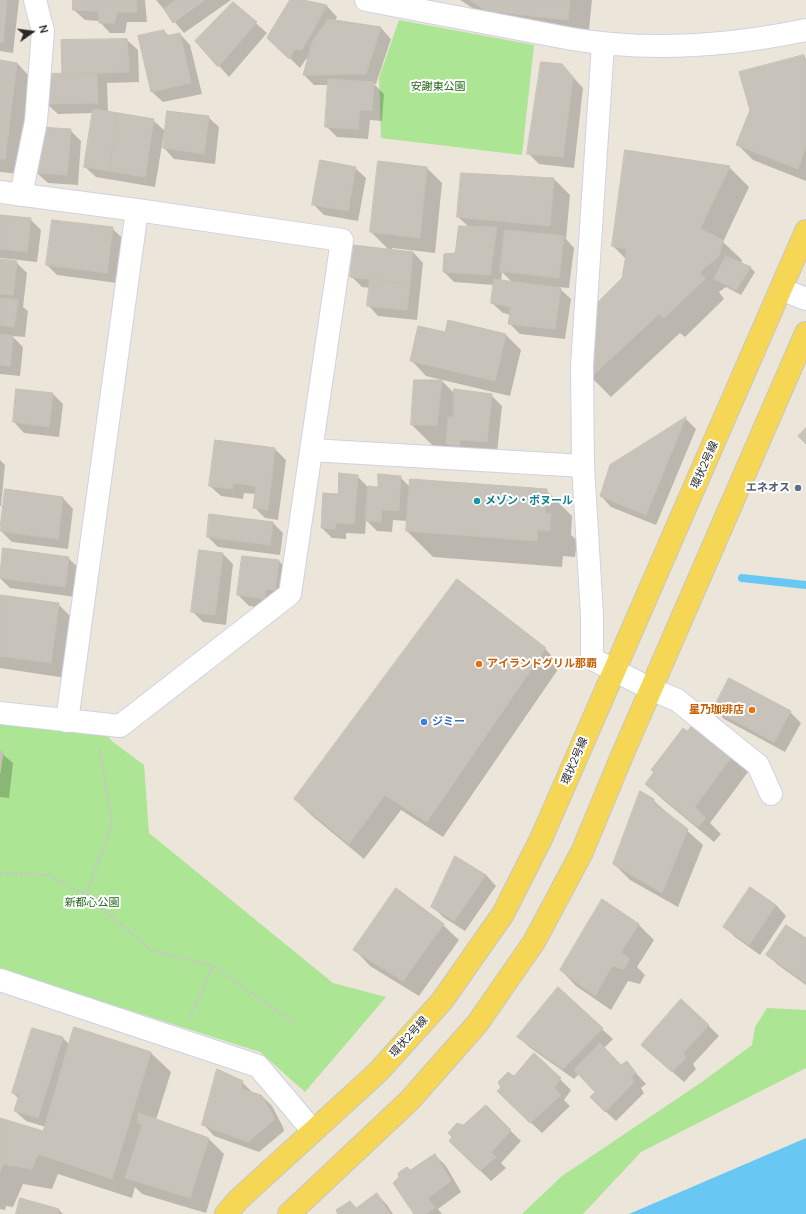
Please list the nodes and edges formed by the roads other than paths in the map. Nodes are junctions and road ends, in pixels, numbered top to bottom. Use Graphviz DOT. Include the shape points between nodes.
graph roads {
  1 [pos="35,0"];
  2 [pos="366,0"];
  3 [pos="806,30"];
  4 [pos="603,44"];
  5 [pos="0,192"];
  6 [pos="21,195"];
  7 [pos="137,210"];
  8 [pos="806,231"];
  9 [pos="781,289"];
  10 [pos="806,299"];
  11 [pos="806,333"];
  12 [pos="311,450"];
  13 [pos="583,466"];
  14 [pos="615,671"];
  15 [pos="650,689"];
  16 [pos="0,713"];
  17 [pos="67,721"];
  18 [pos="772,794"];
  19 [pos="0,980"];
  20 [pos="313,1131"];
  21 [pos="226,1214"];
  22 [pos="289,1214"];
  1 -- 6 [label="street" via="42,39 36,121"];
  2 -- 4 [label="street"];
  3 -- 4 [label="street" via="699,46"];
  4 -- 13 [label="street" via="582,366"];
  5 -- 6 [label="street"];
  6 -- 7 [label="street"];
  7 -- 12 [label="street" via="342,240"];
  7 -- 17 [label="street"];
  8 -- 9 [label="main road, 環状2号線"];
  9 -- 10 [label="street"];
  9 -- 14 [label="main road, 環状2号線"];
  11 -- 15 [label="main road"];
  12 -- 13 [label="street"];
  12 -- 17 [label="street" via="290,594 120,726"];
  13 -- 14 [label="street" via="592,615 592,659"];
  14 -- 15 [label="street"];
  14 -- 20 [label="main road, 環状2号線" via="541,839 503,914 442,1000 378,1072"];
  15 -- 18 [label="street" via="677,700 758,765"];
  15 -- 22 [label="main road" via="582,852 534,942 477,1024 410,1100"];
  16 -- 17 [label="street"];
  19 -- 20 [label="street" via="258,1066"];
  20 -- 21 [label="main road, 環状2号線"];
}
